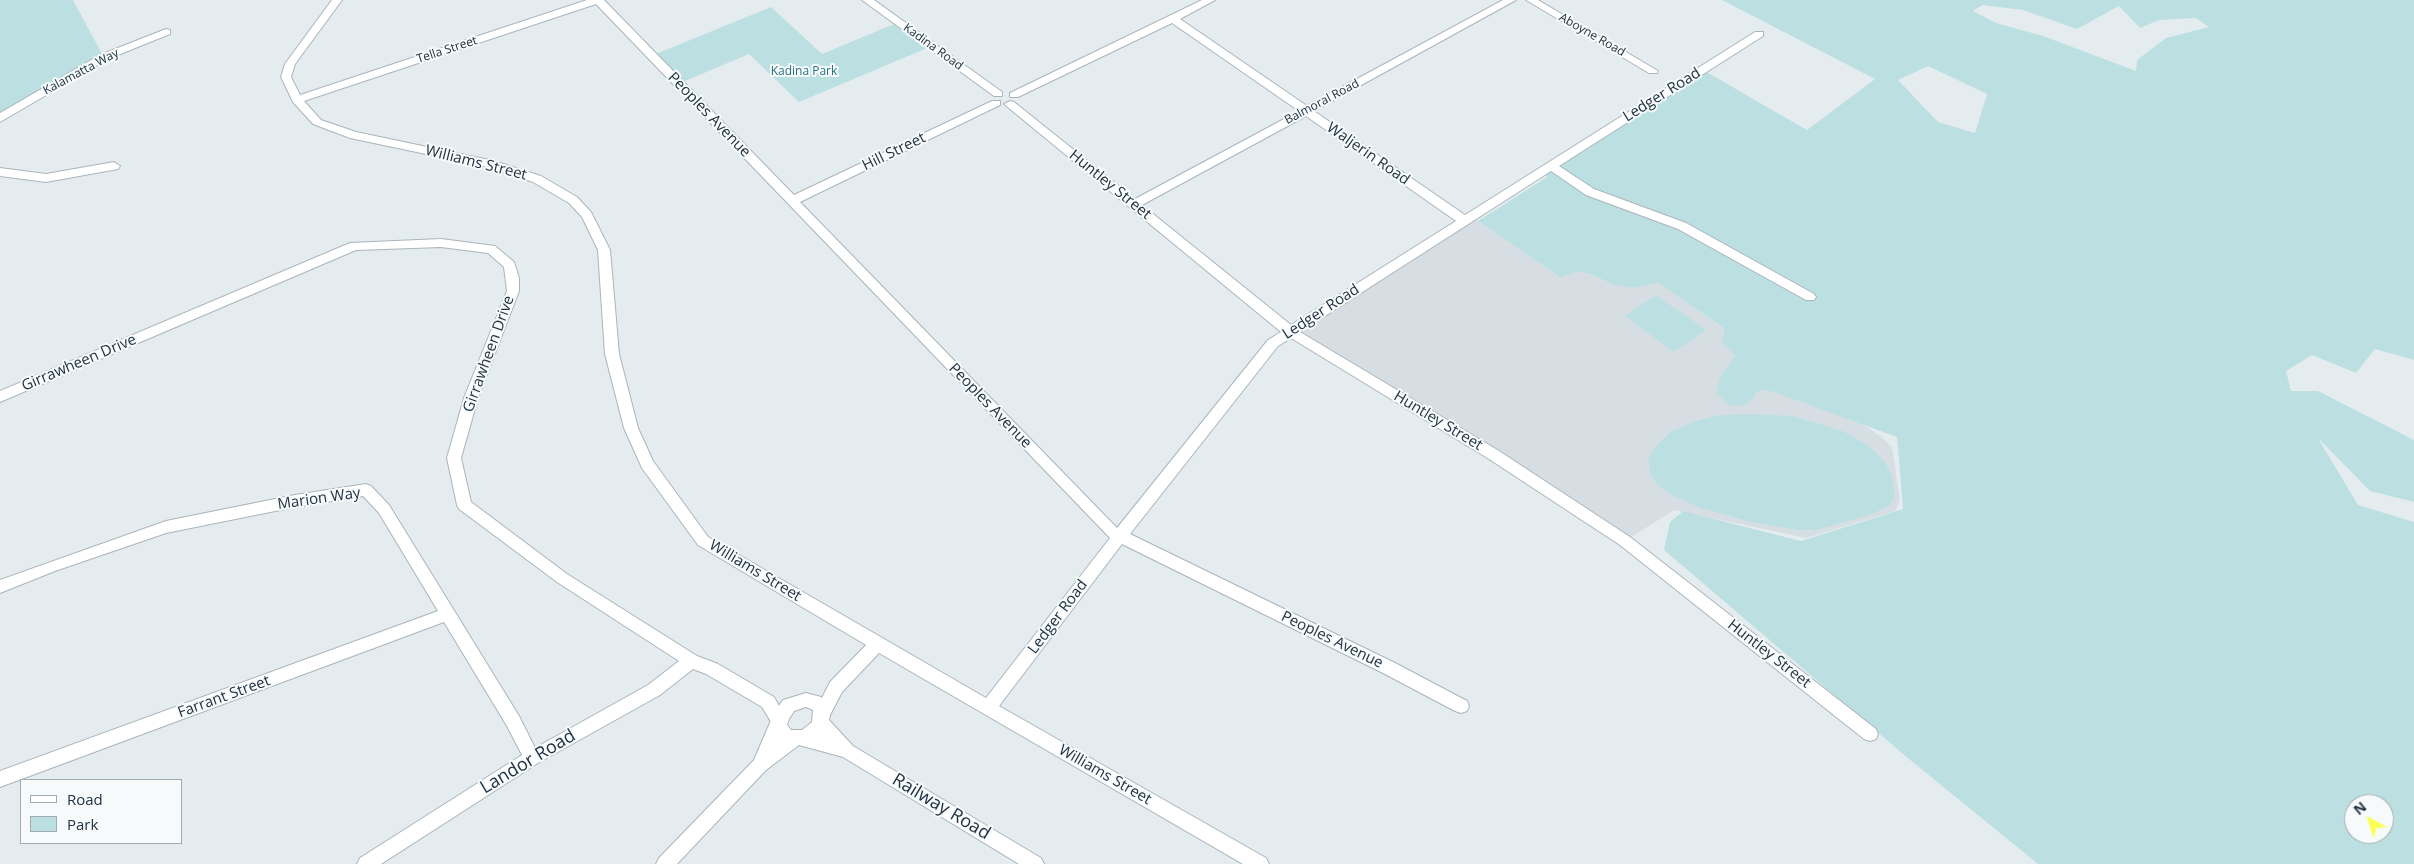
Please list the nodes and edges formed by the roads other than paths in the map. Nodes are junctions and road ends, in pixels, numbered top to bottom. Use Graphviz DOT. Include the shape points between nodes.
graph roads {
  1 [pos="337,0"];
  2 [pos="597,0"];
  3 [pos="867,0"];
  4 [pos="1210,0"];
  5 [pos="1511,0"];
  6 [pos="1531,0"];
  7 [pos="1172,18"];
  8 [pos="166,32"];
  9 [pos="1759,34"];
  10 [pos="1653,71"];
  11 [pos="1005,99"];
  12 [pos="297,100"];
  13 [pos="1306,111"];
  14 [pos="0,118"];
  15 [pos="114,166"];
  16 [pos="1550,166"];
  17 [pos="0,172"];
  18 [pos="792,201"];
  19 [pos="1134,204"];
  20 [pos="1464,221"];
  21 [pos="1810,297"];
  22 [pos="1289,332"];
  23 [pos="0,397"];
  24 [pos="1120,535"];
  25 [pos="0,587"];
  26 [pos="448,614"];
  27 [pos="877,644"];
  28 [pos="691,661"];
  29 [pos="836,687"];
  30 [pos="768,702"];
  31 [pos="799,702"];
  32 [pos="1461,706"];
  33 [pos="988,708"];
  34 [pos="821,718"];
  35 [pos="779,722"];
  36 [pos="1870,734"];
  37 [pos="797,738"];
  38 [pos="847,751"];
  39 [pos="532,758"];
  40 [pos="760,764"];
  41 [pos="0,779"];
  42 [pos="366,864"];
  43 [pos="665,864"];
  44 [pos="1035,864"];
  45 [pos="1260,864"];
  1 -- 12 [label="street, Williams Street" via="290,64 286,77"];
  2 -- 12 [label="street, Tella Street"];
  2 -- 18 [label="street, Peoples Avenue"];
  3 -- 11 [label="street, Kadina Road"];
  4 -- 7 [label="street, Hill Street"];
  5 -- 13 [label="street, Balmoral Road"];
  6 -- 10 [label="street, Aboyne Road"];
  7 -- 11 [label="street, Hill Street"];
  7 -- 13 [label="street, Waljerin Road"];
  8 -- 14 [label="street, Kalamatta Way" via="104,57"];
  9 -- 16 [label="street, Ledger Road"];
  11 -- 18 [label="street, Hill Street"];
  11 -- 19 [label="street, Huntley Street"];
  12 -- 27 [label="street, Williams Street" via="317,122 345,132 514,170 537,178 573,200 587,215 604,250 616,371 631,428 648,464 703,541"];
  13 -- 19 [label="street, Balmoral Road"];
  13 -- 20 [label="street, Waljerin Road"];
  15 -- 17 [label="street" via="46,178"];
  16 -- 20 [label="street, Ledger Road"];
  16 -- 21 [label="street" via="1590,192 1682,226"];
  18 -- 24 [label="street, Peoples Avenue" via="1105,525"];
  19 -- 22 [label="street, Huntley Street"];
  20 -- 22 [label="street, Ledger Road"];
  22 -- 24 [label="street, Ledger Road" via="1273,344"];
  22 -- 36 [label="street, Huntley Street" via="1494,455 1625,541"];
  23 -- 28 [label="street, Girrawheen Drive" via="354,246 441,243 491,249 510,265 513,291 471,398 454,458 464,505 562,578"];
  24 -- 32 [label="street, Peoples Avenue"];
  24 -- 33 [label="street, Ledger Road"];
  25 -- 26 [label="street, Marion Way" via="166,527 366,490 384,509"];
  26 -- 39 [label="street, Marion Way"];
  26 -- 41 [label="street, Farrant Street"];
  27 -- 29 [label="street"];
  27 -- 33 [label="street, Williams Street"];
  28 -- 30 [label="street, Girrawheen Drive" via="712,669"];
  28 -- 39 [label="street, Landor Road" via="654,690"];
  29 -- 31 [label="street"];
  29 -- 34 [label="street"];
  30 -- 31 [label="street, Girrawheen Drive"];
  30 -- 35 [label="street, Girrawheen Drive"];
  31 -- 34 [label="street" via="814,702 819,706"];
  31 -- 35 [label="street" via="784,710"];
  33 -- 45 [label="street, Williams Street"];
  34 -- 37 [label="street" via="811,734"];
  34 -- 38 [label="street, Railway Road"];
  35 -- 37 [label="street" via="782,732"];
  35 -- 40 [label="street"];
  37 -- 38 [label="street, Railway Road"];
  37 -- 40 [label="street"];
  38 -- 44 [label="street, Railway Road"];
  39 -- 42 [label="street, Landor Road"];
  40 -- 43 [label="street"];
}
